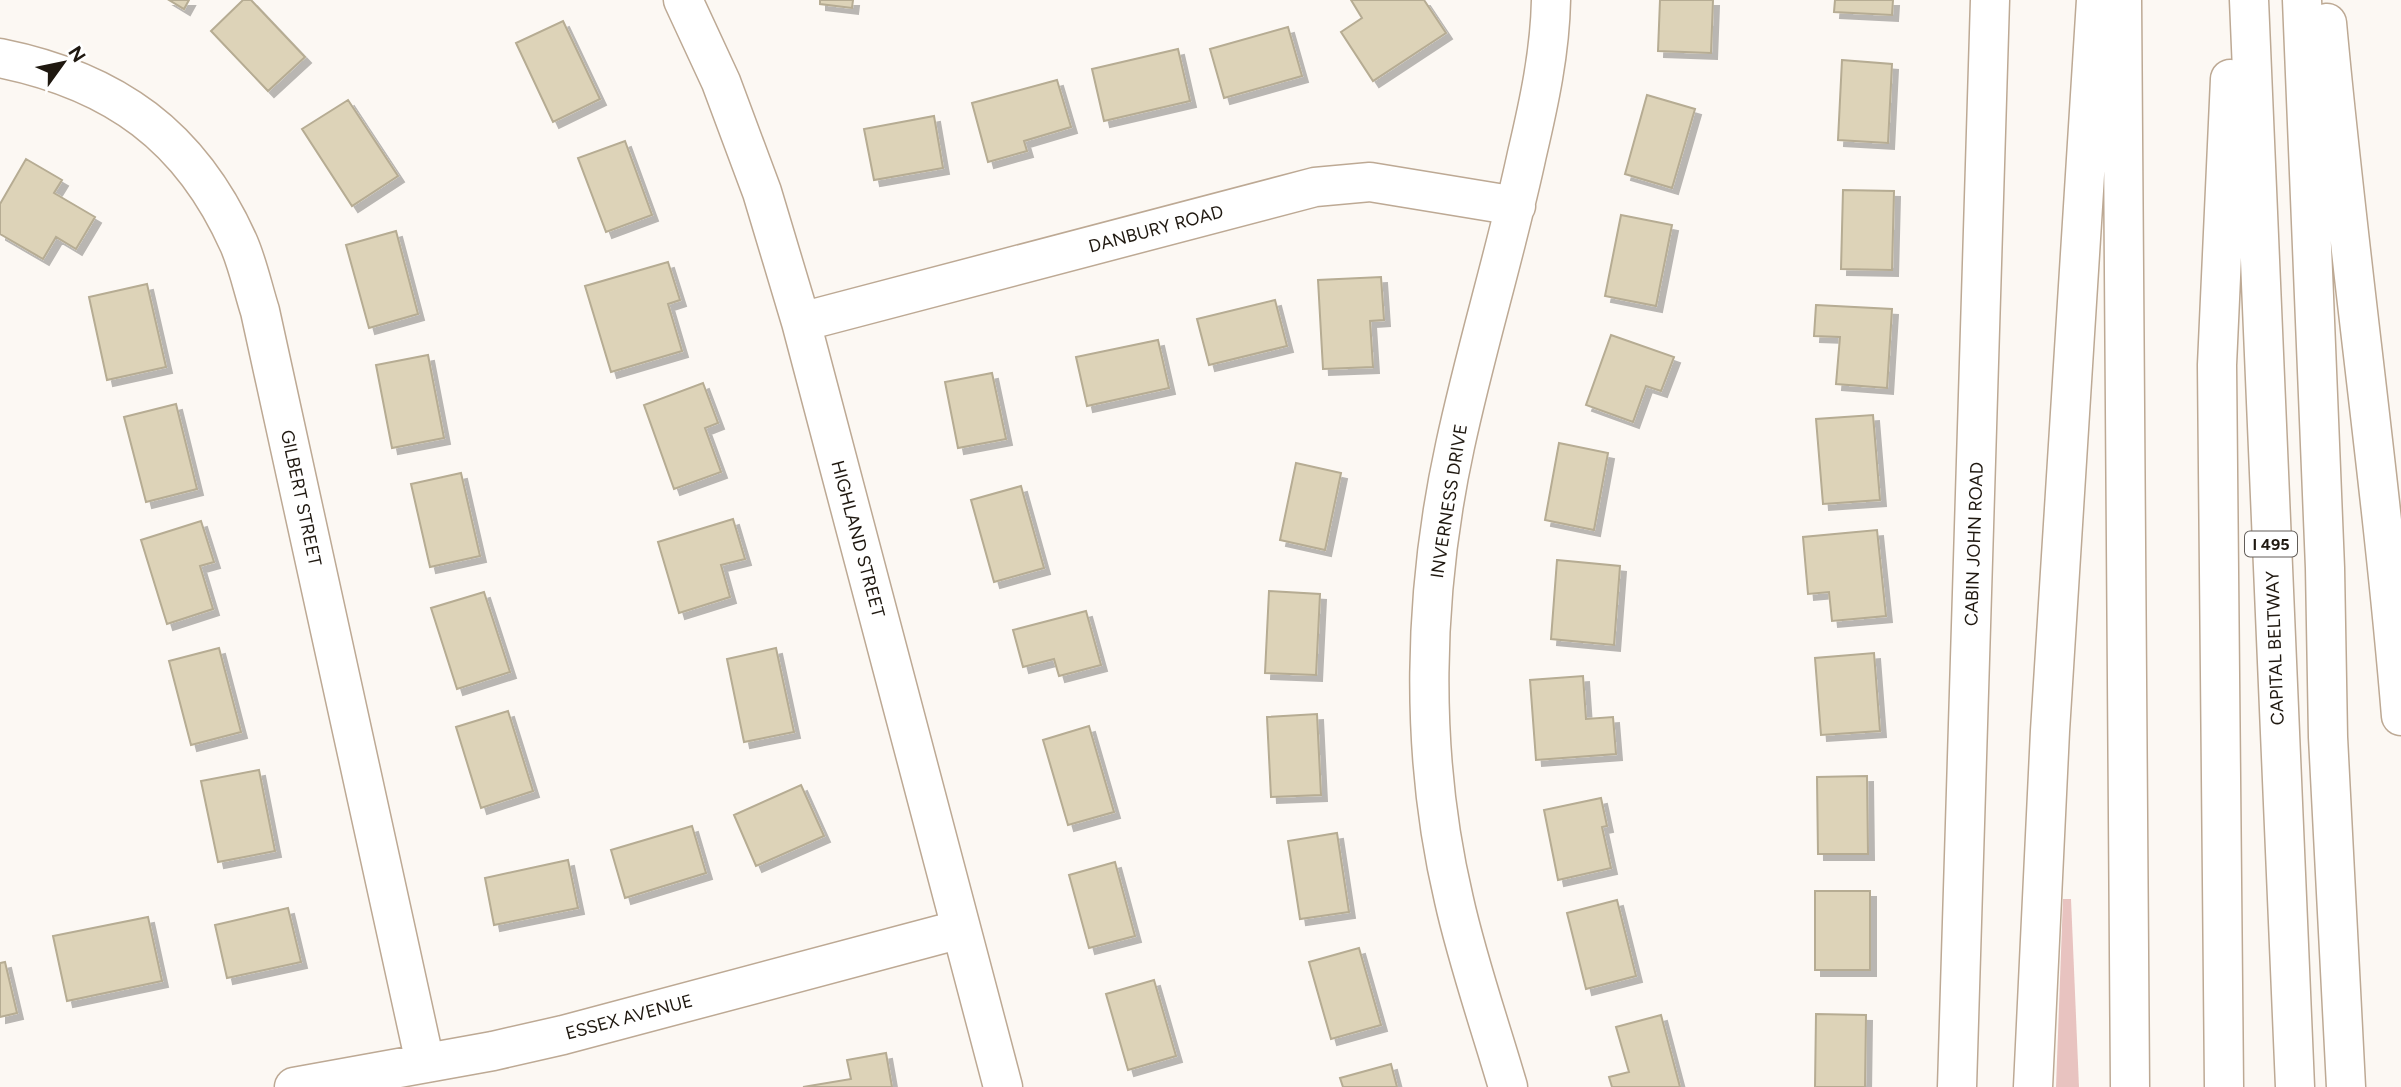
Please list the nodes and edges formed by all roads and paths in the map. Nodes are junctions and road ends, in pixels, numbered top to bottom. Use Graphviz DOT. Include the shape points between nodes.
graph roads {
  1 [pos="683,0"];
  2 [pos="1551,0"];
  3 [pos="1990,0"];
  4 [pos="2096,0"];
  5 [pos="2122,0"];
  6 [pos="2234,0"];
  7 [pos="2249,0"];
  8 [pos="2302,0"];
  9 [pos="2325,0"];
  10 [pos="0,58"];
  11 [pos="1516,206"];
  12 [pos="801,322"];
  13 [pos="2401,716"];
  14 [pos="961,929"];
  15 [pos="425,1063"];
  16 [pos="294,1087"];
  17 [pos="1003,1087"];
  18 [pos="1508,1087"];
  19 [pos="1957,1087"];
  20 [pos="2033,1087"];
  21 [pos="2130,1087"];
  22 [pos="2224,1087"];
  23 [pos="2295,1087"];
  24 [pos="2346,1087"];
  1 -- 12 [label="main road, HIGHLAND STREET" via="721,82 762,192"];
  2 -- 11 [label="main road, INVERNESS DRIVE" via="1541,90"];
  3 -- 19 [label="main road, CABIN JOHN ROAD"];
  4 -- 20 [label="main road" via="2050,731"];
  5 -- 21 [label="main road"];
  6 -- 22 [label="main road" via="2217,365"];
  7 -- 23 [label="main road, CAPITAL BELTWAY / I 495"];
  8 -- 24 [label="main road" via="2328,737"];
  9 -- 13 [label="main road"];
  10 -- 15 [label="main road, GILBERT STREET" via="88,84 142,116 194,167 240,248 260,311"];
  11 -- 12 [label="main road, DANBURY ROAD" via="1370,181 1315,187"];
  11 -- 18 [label="main road, INVERNESS DRIVE" via="1455,447 1437,548 1430,643 1439,824 1454,900"];
  12 -- 14 [label="main road, HIGHLAND STREET"];
  14 -- 15 [label="main road, ESSEX AVENUE" via="564,1035"];
  14 -- 17 [label="main road, HIGHLAND STREET"];
  15 -- 16 [label="main road, ESSEX AVENUE"];
}
